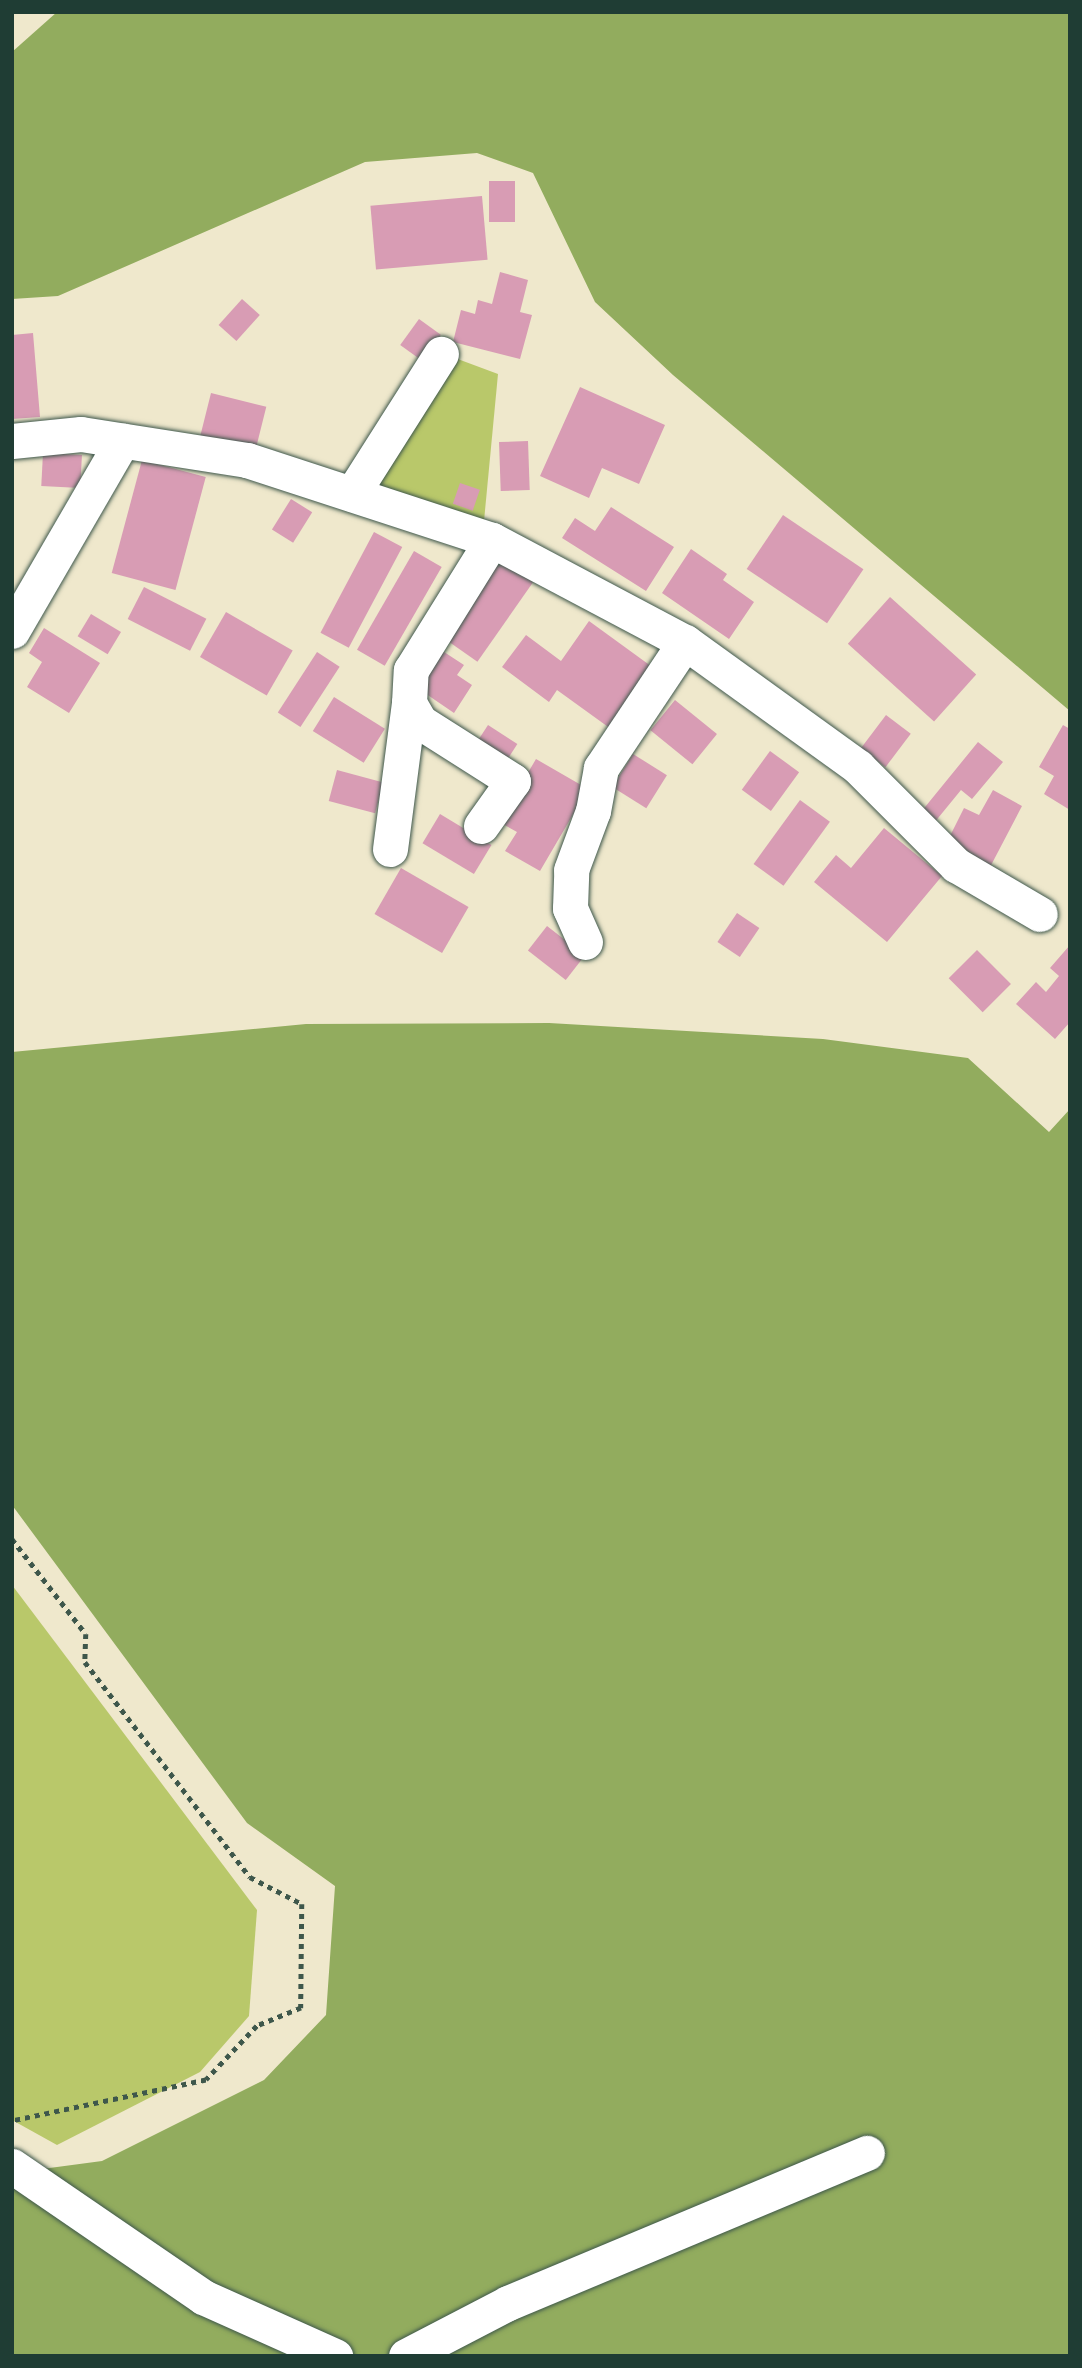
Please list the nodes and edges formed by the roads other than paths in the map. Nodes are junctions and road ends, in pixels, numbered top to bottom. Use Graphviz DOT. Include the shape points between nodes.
graph roads {
  1 [pos="441,354"];
  2 [pos="12,441"];
  3 [pos="122,441"];
  4 [pos="352,494"];
  5 [pos="492,540"];
  6 [pos="12,631"];
  7 [pos="685,642"];
  8 [pos="409,703"];
  9 [pos="481,825"];
  10 [pos="390,849"];
  11 [pos="1040,914"];
  12 [pos="585,942"];
  13 [pos="867,2153"];
  14 [pos="12,2166"];
  15 [pos="335,2356"];
  16 [pos="406,2356"];
  1 -- 4 [label="street"];
  2 -- 3 [label="street" via="81,434"];
  3 -- 4 [label="street" via="247,460"];
  3 -- 6 [label="street"];
  4 -- 5 [label="street"];
  5 -- 7 [label="street"];
  5 -- 8 [label="street" via="411,670"];
  7 -- 11 [label="street" via="858,767 957,864"];
  7 -- 12 [label="street" via="601,768 593,811 571,870 570,908"];
  8 -- 9 [label="street" via="420,722 513,781"];
  8 -- 10 [label="street"];
  13 -- 16 [label="street" via="508,2303"];
  14 -- 15 [label="street" via="203,2297"];
}
